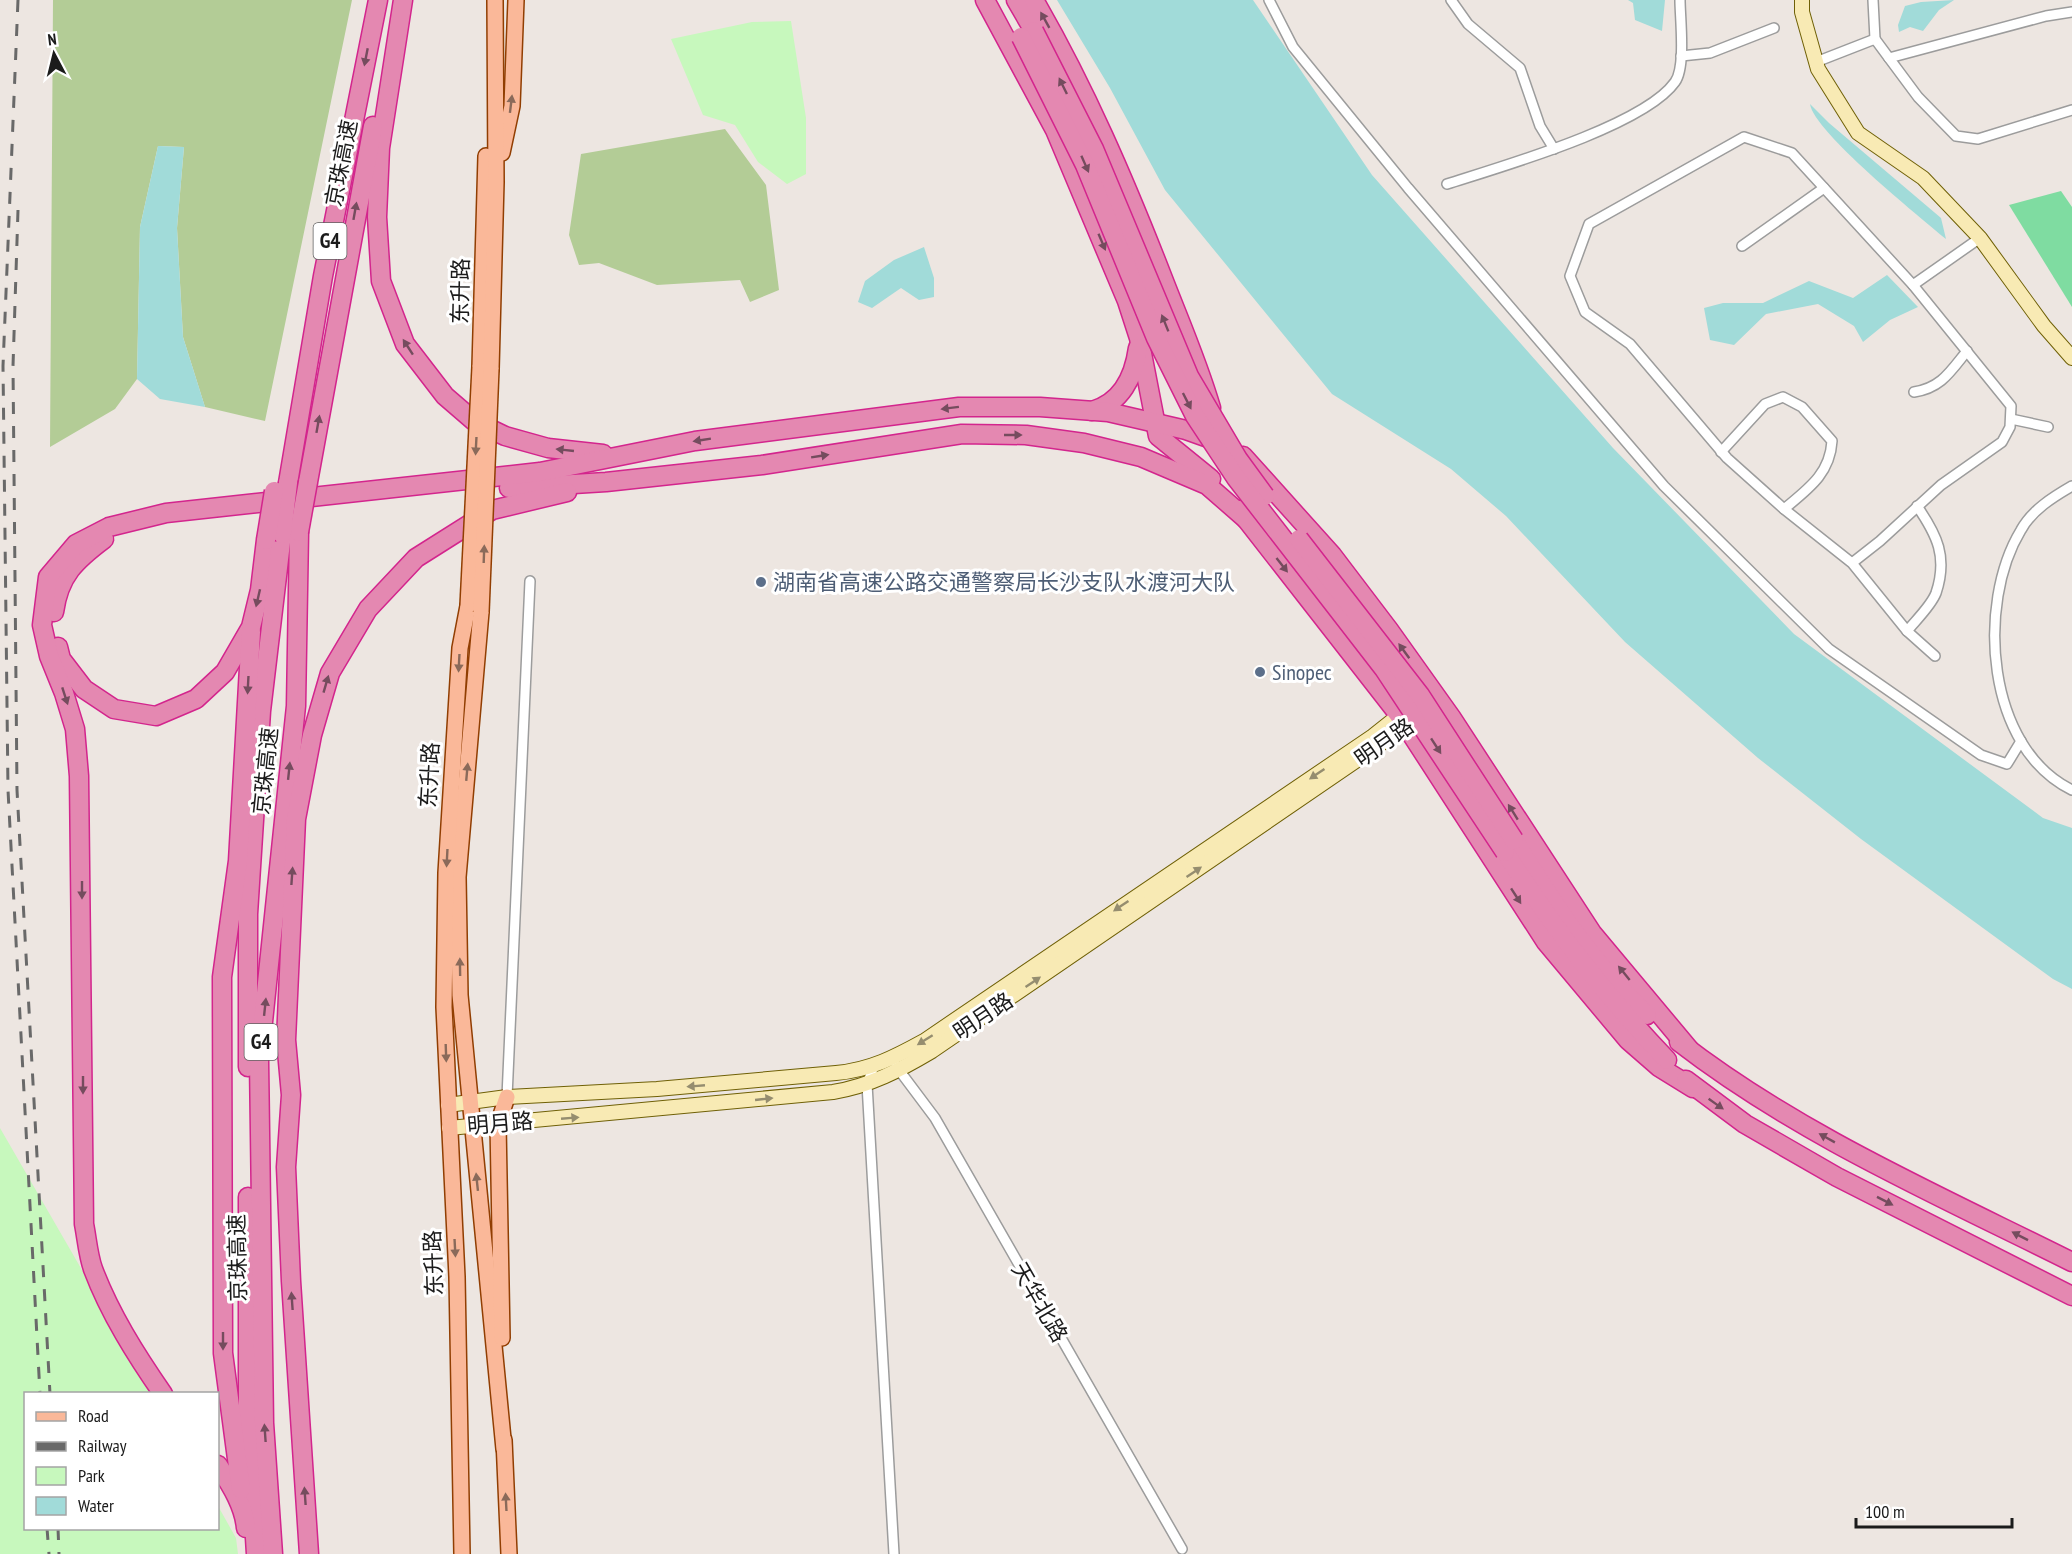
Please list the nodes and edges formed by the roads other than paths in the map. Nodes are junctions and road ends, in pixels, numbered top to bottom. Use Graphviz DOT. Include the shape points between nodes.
graph roads {
  1 [pos="378,0"];
  2 [pos="401,0"];
  3 [pos="490,0"];
  4 [pos="495,0"];
  5 [pos="516,0"];
  6 [pos="985,0"];
  7 [pos="999,0"];
  8 [pos="1016,0"];
  9 [pos="1034,0"];
  10 [pos="1269,0"];
  11 [pos="1451,0"];
  12 [pos="1680,0"];
  13 [pos="1802,0"];
  14 [pos="1873,0"];
  15 [pos="2072,12"];
  16 [pos="1774,28"];
  17 [pos="1028,34"];
  18 [pos="1875,39"];
  19 [pos="1681,56"];
  20 [pos="1889,58"];
  21 [pos="1816,62"];
  22 [pos="2072,110"];
  23 [pos="1554,149"];
  24 [pos="496,182"];
  25 [pos="1447,184"];
  26 [pos="1824,188"];
  27 [pos="1980,238"];
  28 [pos="1742,246"];
  29 [pos="1913,285"];
  30 [pos="1139,338"];
  31 [pos="1967,351"];
  32 [pos="2072,358"];
  33 [pos="486,368"];
  34 [pos="1914,392"];
  35 [pos="1091,411"];
  36 [pos="2011,419"];
  37 [pos="1154,423"];
  38 [pos="2048,427"];
  39 [pos="1220,442"];
  40 [pos="1721,452"];
  41 [pos="623,456"];
  42 [pos="606,482"];
  43 [pos="2072,486"];
  44 [pos="1917,506"];
  45 [pos="1784,509"];
  46 [pos="1246,519"];
  47 [pos="282,535"];
  48 [pos="1852,563"];
  49 [pos="530,581"];
  50 [pos="474,609"];
  51 [pos="251,627"];
  52 [pos="1907,631"];
  53 [pos="1935,656"];
  54 [pos="1437,696"];
  55 [pos="1403,721"];
  56 [pos="2021,741"];
  57 [pos="2072,790"];
  58 [pos="1509,846"];
  59 [pos="252,849"];
  60 [pos="277,882"];
  61 [pos="1689,1049"];
  62 [pos="895,1065"];
  63 [pos="874,1066"];
  64 [pos="867,1083"];
  65 [pos="1693,1088"];
  66 [pos="507,1097"];
  67 [pos="222,1099"];
  68 [pos="470,1103"];
  69 [pos="448,1105"];
  70 [pos="498,1124"];
  71 [pos="472,1125"];
  72 [pos="449,1128"];
  73 [pos="286,1167"];
  74 [pos="2072,1262"];
  75 [pos="2072,1296"];
  76 [pos="162,1392"];
  77 [pos="248,1424"];
  78 [pos="504,1449"];
  79 [pos="219,1467"];
  80 [pos="245,1517"];
  81 [pos="1181,1551"];
  82 [pos="249,1554"];
  83 [pos="256,1554"];
  84 [pos="273,1554"];
  85 [pos="309,1554"];
  86 [pos="462,1554"];
  87 [pos="509,1554"];
  88 [pos="894,1554"];
  89 [pos="1191,1554"];
  1 -- 47 [label="highway, 京珠高速 / G4, one-way, bridge" via="281,487"];
  41 -- 2 [label="highway, one-way" via="548,448 506,436 474,421 445,396 405,344 381,281 377,217 381,148"];
  47 -- 2 [label="highway, 京珠高速 / G4, one-way, bridge" via="308,482 357,200"];
  3 -- 33 [label="main road, 东升路"];
  4 -- 24 [label="main road, 东升路"];
  24 -- 5 [label="main road, one-way" via="512,106"];
  6 -- 30 [label="highway, one-way" via="1055,130"];
  7 -- 17 [label="highway"];
  8 -- 17 [label="highway"];
  39 -- 9 [label="highway, one-way" via="1202,377 1135,207 1085,95"];
  10 -- 56 [label="street" via="1300,56 1415,197 1648,468 1829,649 1981,755 2007,764"];
  11 -- 23 [label="street" via="1468,24 1520,68 1540,126"];
  12 -- 19 [label="street"];
  13 -- 21 [label="street"];
  14 -- 18 [label="street"];
  15 -- 20 [label="street"];
  16 -- 19 [label="street" via="1710,53"];
  17 -- 58 [label="highway, bridge" via="1156,338 1195,416 1236,478 1384,669"];
  18 -- 20 [label="street"];
  18 -- 21 [label="street"];
  19 -- 23 [label="street" via="1676,81 1643,109"];
  20 -- 22 [label="street" via="1918,97 1956,136 1978,139"];
  21 -- 27 [label="street" via="1858,133 1923,178"];
  23 -- 25 [label="street"];
  24 -- 33 [label="main road, 东升路"];
  26 -- 28 [label="street"];
  26 -- 29 [label="street"];
  26 -- 40 [label="street" via="1792,153 1744,137 1590,225 1570,276 1585,312 1630,344"];
  27 -- 29 [label="street"];
  27 -- 32 [label="street"];
  29 -- 31 [label="street"];
  30 -- 35 [label="highway" via="1136,359 1123,391 1103,408"];
  30 -- 37 [label="highway"];
  31 -- 34 [label="street" via="1932,389"];
  31 -- 36 [label="street" via="2012,406"];
  33 -- 50 [label="main road, 东升路, bridge"];
  35 -- 37 [label="highway"];
  35 -- 41 [label="highway, one-way" via="959,407 695,441"];
  36 -- 38 [label="street"];
  36 -- 44 [label="street" via="2002,442"];
  37 -- 39 [label="highway"];
  37 -- 46 [label="highway" via="1158,436 1224,490"];
  54 -- 39 [label="highway, one-way" via="1332,555 1241,454"];
  40 -- 45 [label="street"];
  40 -- 45 [label="street" via="1765,404 1783,397 1802,407 1832,441 1831,456 1822,476"];
  41 -- 76 [label="highway, one-way" via="540,472 166,513 109,527 76,544 48,577 42,625 75,729 79,776 84,1224 92,1267 107,1301"];
  42 -- 46 [label="highway, one-way" via="762,465 962,434 1026,435 1084,442 1141,457 1207,485"];
  42 -- 51 [label="highway" via="530,485 146,526 106,538 75,561 57,591 52,626 61,659 84,689 114,709 156,716 196,699 225,672"];
  73 -- 42 [label="highway, one-way" via="291,1095 285,1040 296,819 312,735 330,673 368,609 416,558 492,510"];
  43 -- 56 [label="street" via="2052,497 2022,528 2010,549 1999,590 1995,659 2001,689"];
  44 -- 48 [label="street"];
  44 -- 52 [label="street" via="1937,536 1941,559 1935,595"];
  45 -- 48 [label="street"];
  46 -- 55 [label="highway, one-way"];
  47 -- 51 [label="highway, one-way" via="260,590"];
  47 -- 59 [label="highway, 京珠高速 / G4" via="261,711"];
  60 -- 47 [label="highway, 京珠高速 / G4, one-way" via="296,706"];
  48 -- 52 [label="street"];
  49 -- 66 [label="street"];
  68 -- 50 [label="main road, 东升路, one-way" via="460,995 458,877"];
  50 -- 69 [label="main road, 东升路, one-way" via="460,648 446,873 444,1007"];
  51 -- 67 [label="highway, one-way" via="238,861 222,977"];
  52 -- 53 [label="street"];
  54 -- 55 [label="street, 明月路"];
  61 -- 54 [label="highway, one-way" via="1592,933"];
  55 -- 62 [label="street, 明月路" via="1373,736 924,1041"];
  55 -- 65 [label="highway, one-way" via="1554,952 1628,1040 1659,1067"];
  56 -- 57 [label="street" via="2045,772"];
  58 -- 61 [label="highway" via="1620,990"];
  58 -- 65 [label="highway" via="1573,954"];
  59 -- 67 [label="highway"];
  59 -- 77 [label="highway, 京珠高速 / G4" via="248,914"];
  60 -- 73 [label="highway" via="282,920 279,1004"];
  84 -- 60 [label="highway, 京珠高速 / G4, one-way" via="264,1423 259,1060"];
  74 -- 61 [label="highway, one-way" via="1804,1125"];
  62 -- 63 [label="street, 明月路"];
  62 -- 64 [label="street, 明月路"];
  62 -- 81 [label="street, 天华北路" via="935,1118"];
  63 -- 64 [label="street"];
  63 -- 66 [label="street, 明月路, one-way" via="862,1071 657,1089"];
  70 -- 64 [label="street, 明月路, one-way" via="833,1092"];
  64 -- 88 [label="street"];
  65 -- 75 [label="highway, one-way" via="1745,1125 1837,1177"];
  66 -- 68 [label="street, 明月路"];
  66 -- 70 [label="main road, 东升路"];
  67 -- 77 [label="highway"];
  67 -- 80 [label="highway, one-way" via="223,1353"];
  68 -- 69 [label="street, 明月路"];
  68 -- 71 [label="main road, 东升路"];
  69 -- 72 [label="main road, 东升路"];
  70 -- 71 [label="street, 明月路"];
  70 -- 78 [label="main road, 东升路"];
  71 -- 72 [label="street, 明月路"];
  78 -- 71 [label="main road, 东升路, one-way"];
  72 -- 86 [label="main road, 东升路, one-way" via="457,1277"];
  85 -- 73 [label="highway, one-way"];
  77 -- 83 [label="highway, 京珠高速 / G4"];
  87 -- 78 [label="main road, 东升路, one-way"];
  79 -- 80 [label="highway"];
  80 -- 82 [label="highway"];
  81 -- 89 [label="street"];
}
